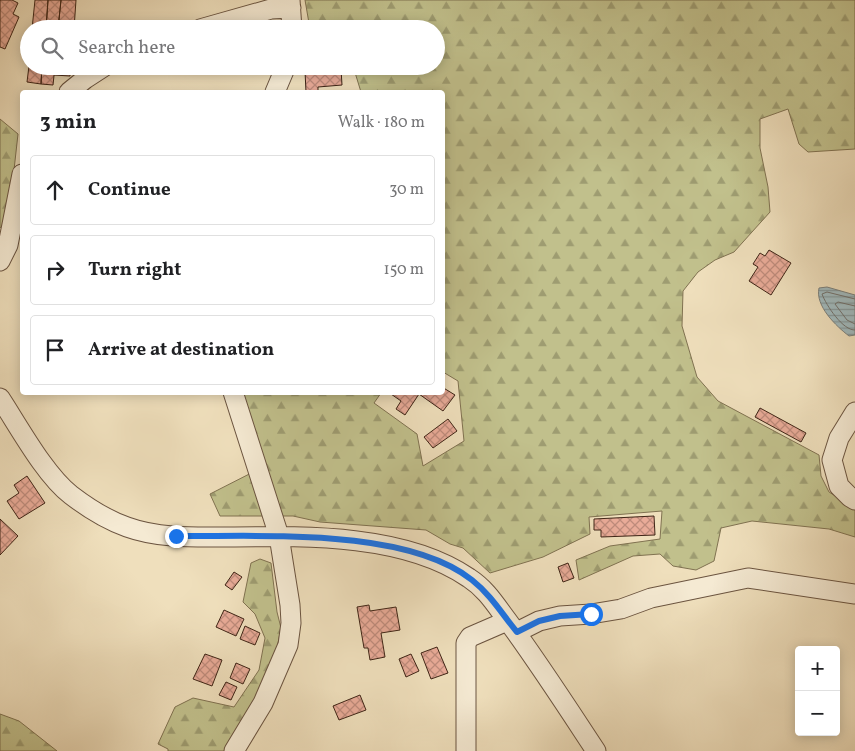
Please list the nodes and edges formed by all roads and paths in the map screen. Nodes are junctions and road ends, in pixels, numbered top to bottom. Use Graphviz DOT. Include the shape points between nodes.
graph roads {
  1 [pos="290,4"];
  2 [pos="232,20"];
  3 [pos="291,20"];
  4 [pos="91,75"];
  5 [pos="282,75"];
  6 [pos="71,90"];
  7 [pos="276,90"];
  8 [pos="20,184"];
  9 [pos="0,261"];
  10 [pos="234,395"];
  11 [pos="0,398"];
  12 [pos="855,412"];
  13 [pos="855,500"];
  14 [pos="279,536"];
  15 [pos="855,594"];
  16 [pos="512,626"];
  17 [pos="234,751"];
  18 [pos="466,751"];
  19 [pos="596,751"];
  1 -- 2 [label="street"];
  1 -- 3 [label="street"];
  4 -- 6 [label="street"];
  5 -- 7 [label="street"];
  8 -- 9 [label="street" via="8,245"];
  10 -- 14 [label="street"];
  11 -- 14 [label="street" via="56,480 70,494 108,519 152,534"];
  12 -- 13 [label="street" via="839,438 832,460 839,486"];
  14 -- 16 [label="street" via="342,540 404,549 430,557 472,579 489,595"];
  14 -- 17 [label="street" via="290,605 288,645 263,704"];
  15 -- 16 [label="street" via="748,578 651,598 621,609"];
  16 -- 18 [label="street" via="470,637 466,643"];
  16 -- 19 [label="street"];
}
